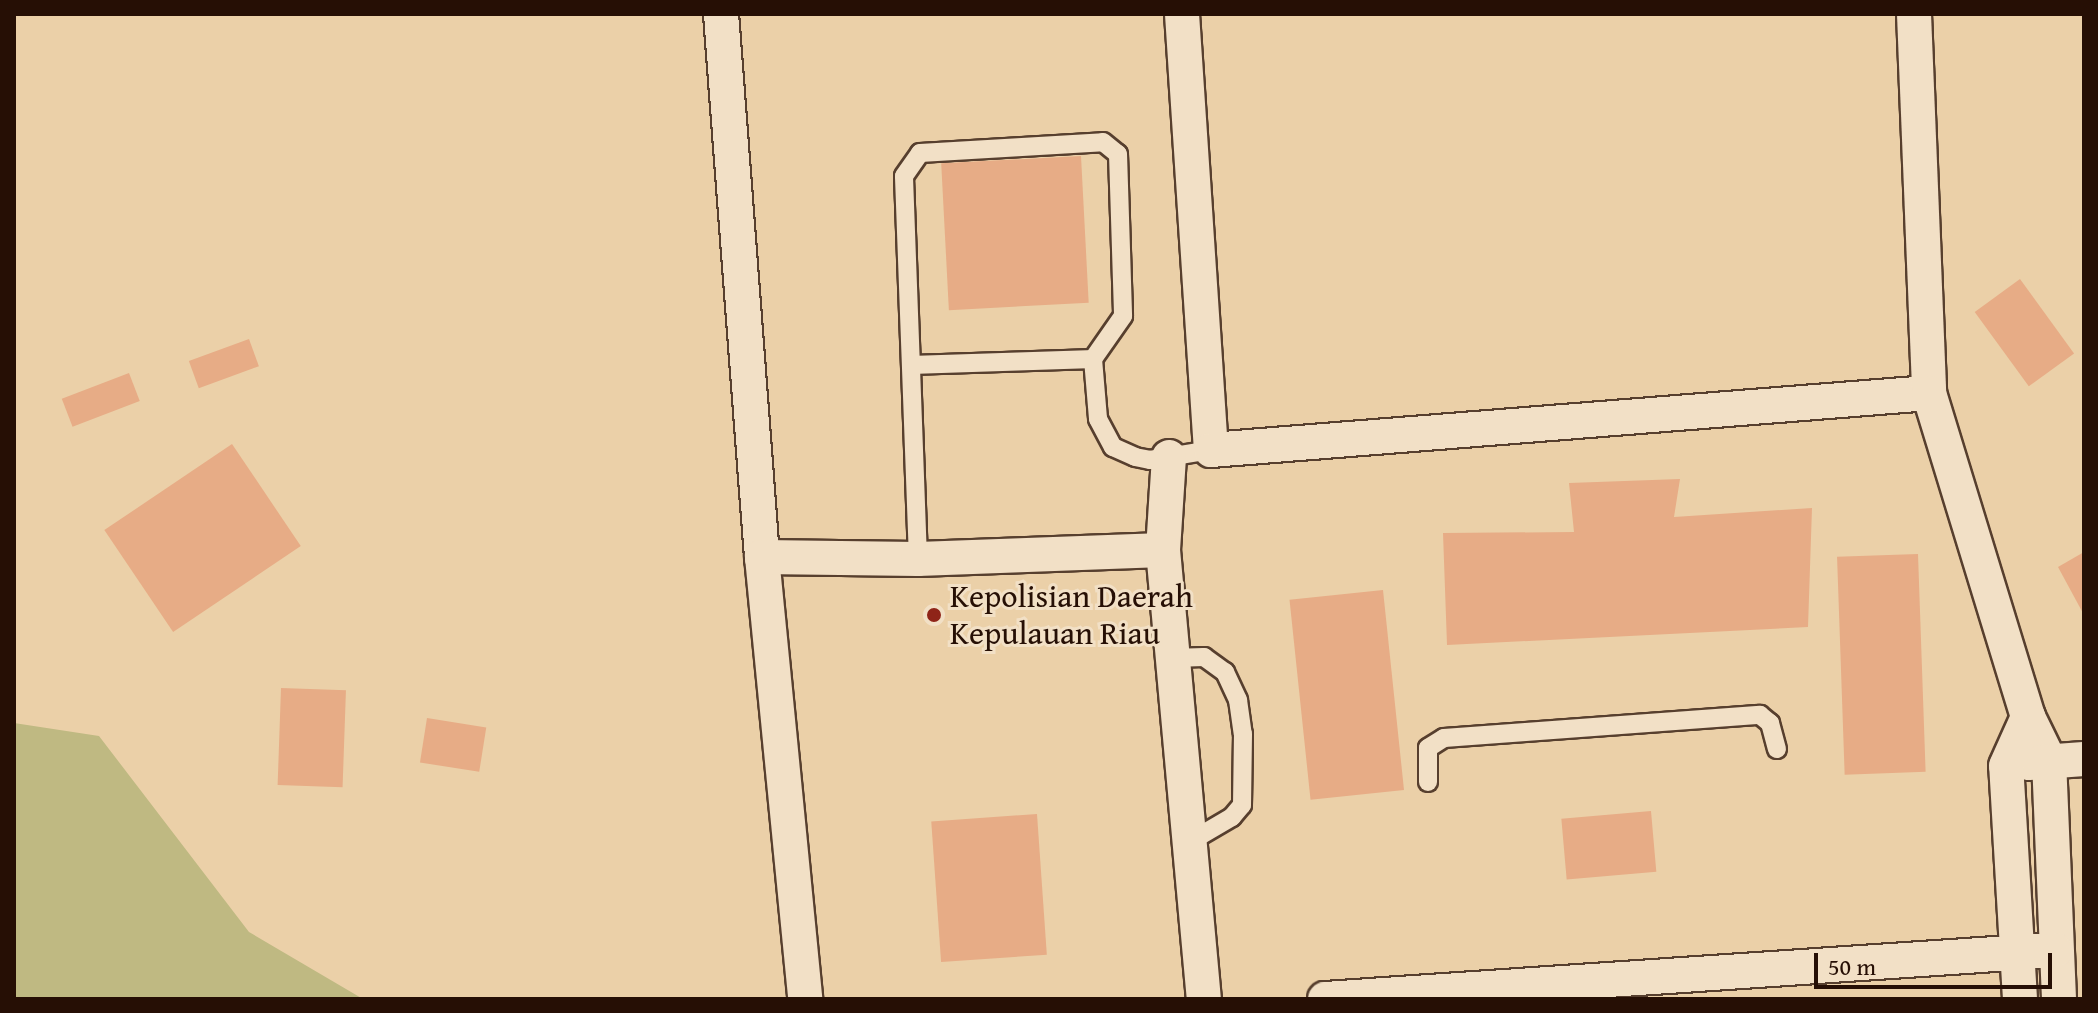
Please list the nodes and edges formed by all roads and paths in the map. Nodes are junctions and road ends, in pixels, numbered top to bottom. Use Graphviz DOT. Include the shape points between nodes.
graph roads {
  1 [pos="721,14"];
  2 [pos="1182,14"];
  3 [pos="1914,14"];
  4 [pos="1093,359"];
  5 [pos="912,365"];
  6 [pos="1929,393"];
  7 [pos="1211,450"];
  8 [pos="1169,457"];
  9 [pos="1163,550"];
  10 [pos="762,557"];
  11 [pos="918,559"];
  12 [pos="1172,658"];
  13 [pos="2028,717"];
  14 [pos="1777,749"];
  15 [pos="2084,759"];
  16 [pos="2049,760"];
  17 [pos="2006,766"];
  18 [pos="1428,782"];
  19 [pos="1193,840"];
  20 [pos="2055,950"];
  21 [pos="2016,952"];
  22 [pos="805,999"];
  23 [pos="1204,999"];
  24 [pos="1325,999"];
  25 [pos="2020,999"];
  26 [pos="2059,999"];
  1 -- 10 [label="street"];
  2 -- 7 [label="street"];
  3 -- 6 [label="street"];
  4 -- 5 [label="lane"];
  4 -- 5 [label="lane" via="1123,316 1120,166 1118,154 1103,142 920,153 910,161 904,176"];
  4 -- 8 [label="lane" via="1098,419 1113,447 1150,460"];
  5 -- 11 [label="lane"];
  6 -- 7 [label="street"];
  6 -- 13 [label="street"];
  7 -- 8 [label="lane"];
  8 -- 9 [label="street"];
  9 -- 11 [label="street"];
  9 -- 12 [label="street"];
  10 -- 11 [label="street"];
  10 -- 22 [label="street"];
  12 -- 19 [label="street"];
  12 -- 19 [label="lane" via="1204,657 1225,672 1238,700 1243,734 1242,805"];
  13 -- 16 [label="street"];
  13 -- 17 [label="street"];
  14 -- 18 [label="lane" via="1770,723 1760,715 1444,738 1428,748"];
  15 -- 16 [label="street"];
  16 -- 17 [label="street"];
  16 -- 20 [label="street"];
  17 -- 21 [label="street"];
  19 -- 23 [label="street"];
  20 -- 21 [label="street"];
  20 -- 26 [label="street"];
  21 -- 24 [label="street"];
  21 -- 25 [label="street"];
}
